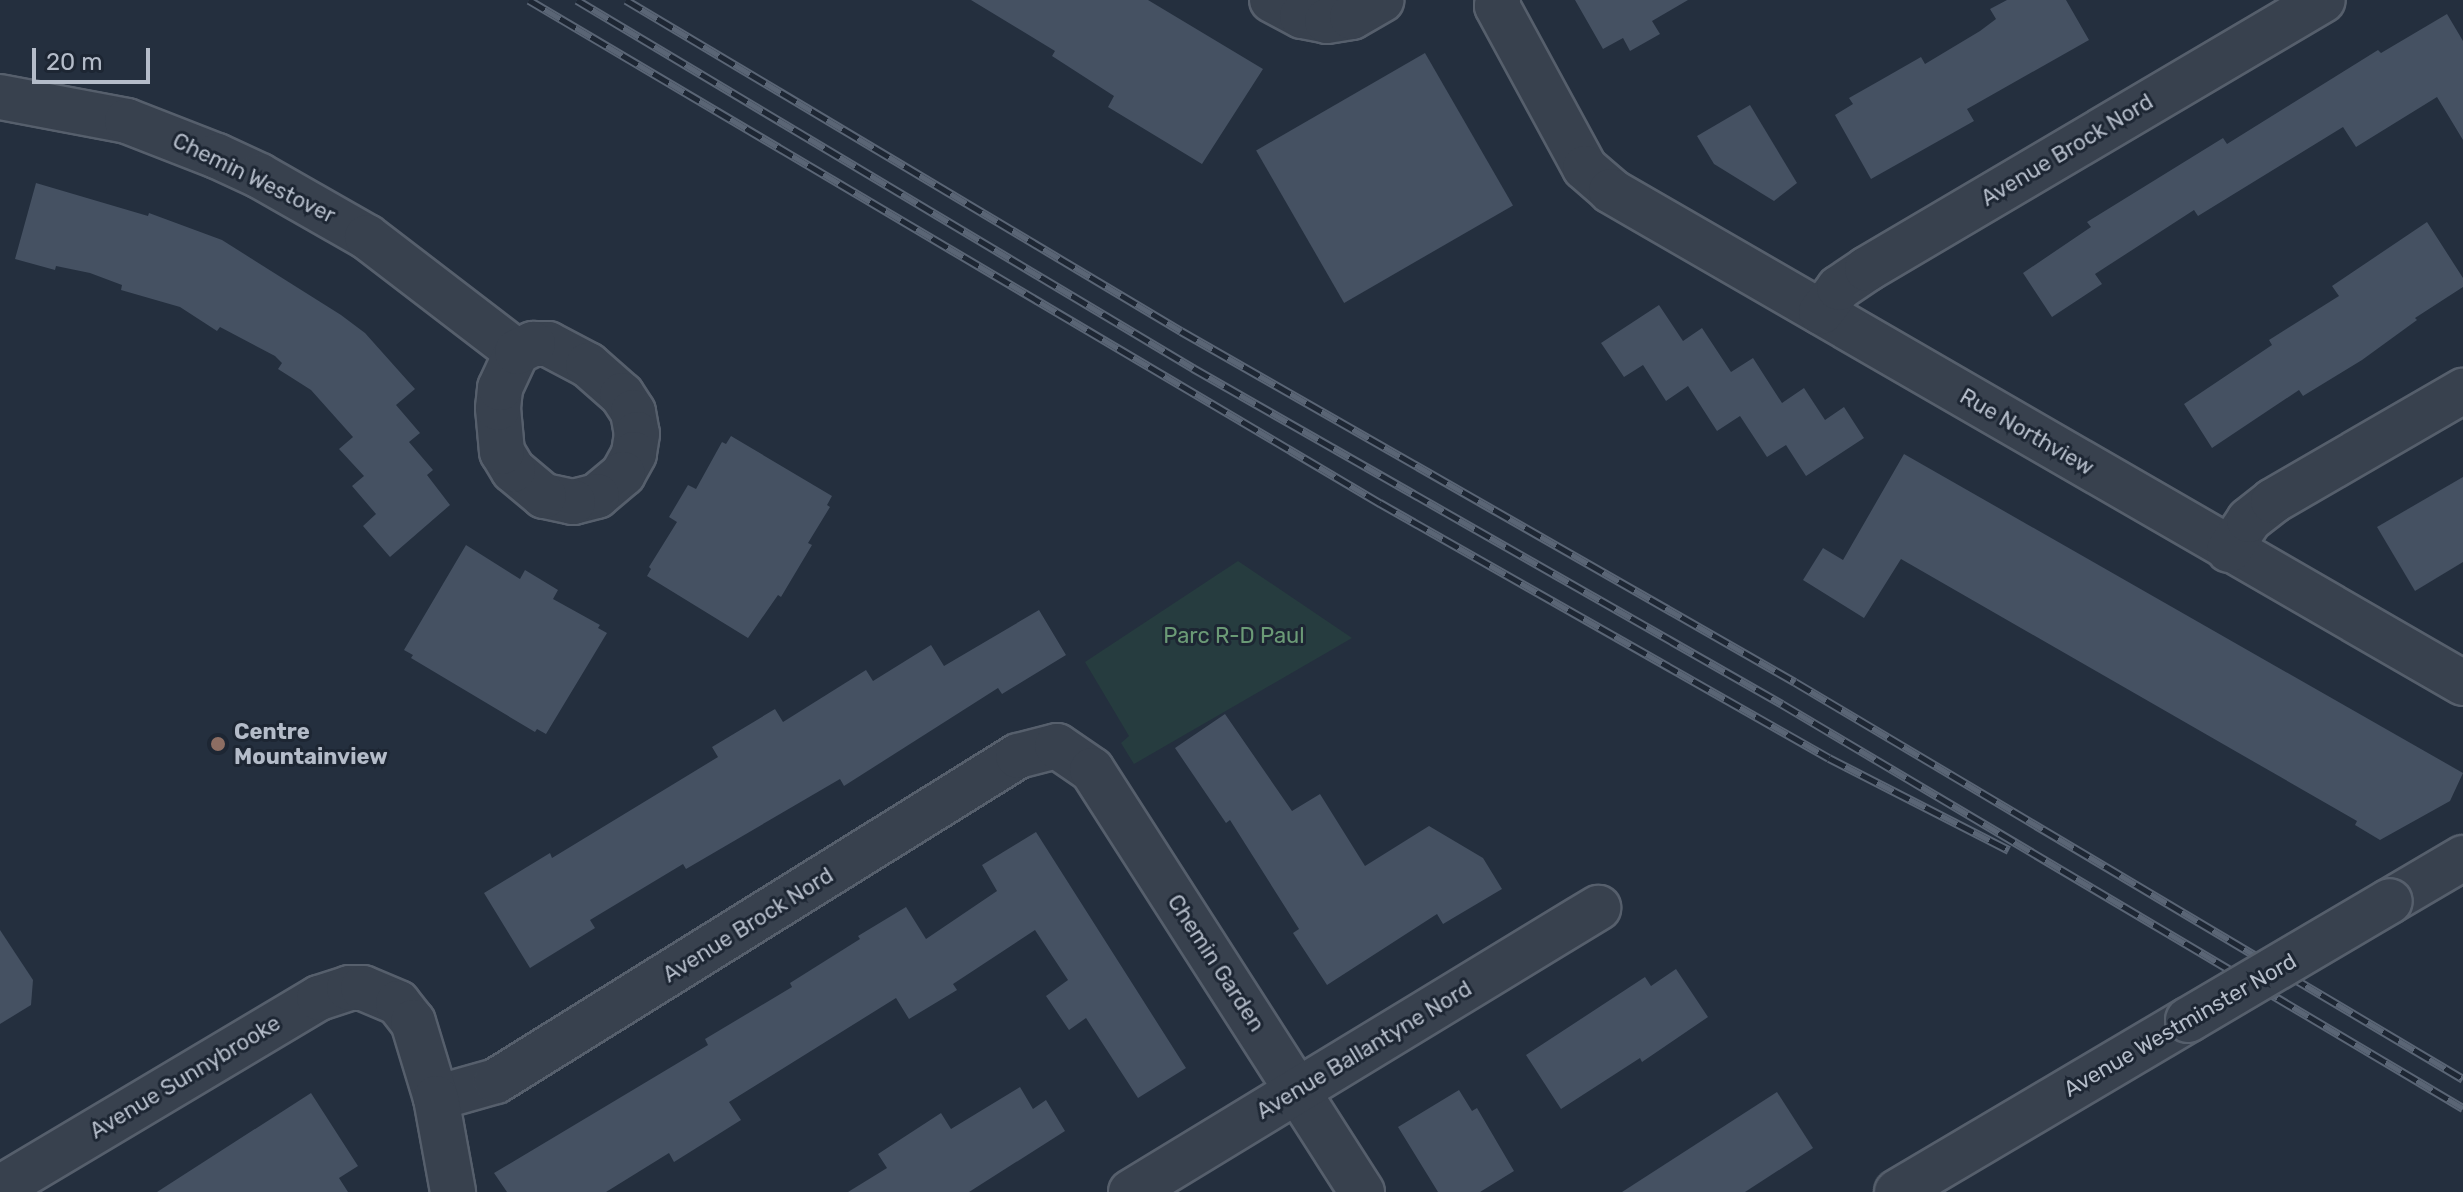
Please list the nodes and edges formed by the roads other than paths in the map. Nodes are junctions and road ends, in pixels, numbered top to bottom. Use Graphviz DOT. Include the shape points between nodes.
graph roads {
  1 [pos="1272,0"];
  2 [pos="1382,0"];
  3 [pos="1498,0"];
  4 [pos="2323,0"];
  5 [pos="0,97"];
  6 [pos="1821,312"];
  7 [pos="517,352"];
  8 [pos="2463,391"];
  9 [pos="2229,550"];
  10 [pos="2463,683"];
  11 [pos="1057,746"];
  12 [pos="2463,858"];
  13 [pos="2463,892"];
  14 [pos="1598,908"];
  15 [pos="2396,914"];
  16 [pos="2195,1032"];
  17 [pos="1297,1091"];
  18 [pos="436,1098"];
  19 [pos="0,1188"];
  20 [pos="453,1192"];
  21 [pos="1131,1192"];
  22 [pos="1362,1192"];
  23 [pos="1897,1192"];
  24 [pos="1946,1192"];
  1 -- 2 [label="street" via="1313,20 1327,21 1352,17"];
  3 -- 6 [label="street, Rue Northview" via="1593,178 1650,217"];
  4 -- 6 [label="street, Avenue Brock Nord" via="1867,269 1839,288"];
  5 -- 7 [label="street, Chemin Westover" via="127,121 272,182 367,237"];
  6 -- 9 [label="street, Rue Northview"];
  8 -- 9 [label="street" via="2273,501 2249,520"];
  9 -- 10 [label="street, Rue Northview"];
  11 -- 17 [label="street, Chemin Garden" via="1092,770"];
  11 -- 18 [label="street, Avenue Brock Nord" via="1018,756 496,1081"];
  12 -- 15 [label="street, Avenue Westminster Nord"];
  13 -- 15 [label="street, Avenue Westminster Nord"];
  14 -- 17 [label="street, Avenue Ballantyne Nord"];
  15 -- 16 [label="street, Avenue Westminster Nord"];
  16 -- 23 [label="street, Avenue Westminster Nord"];
  16 -- 24 [label="street, Avenue Westminster Nord"];
  17 -- 21 [label="street, Avenue Ballantyne Nord"];
  17 -- 22 [label="street, Chemin Garden"];
  18 -- 19 [label="street, Avenue Sunnybrooke" via="413,1022 398,1003 377,992 349,988 319,998"];
  18 -- 20 [label="street"];
}
